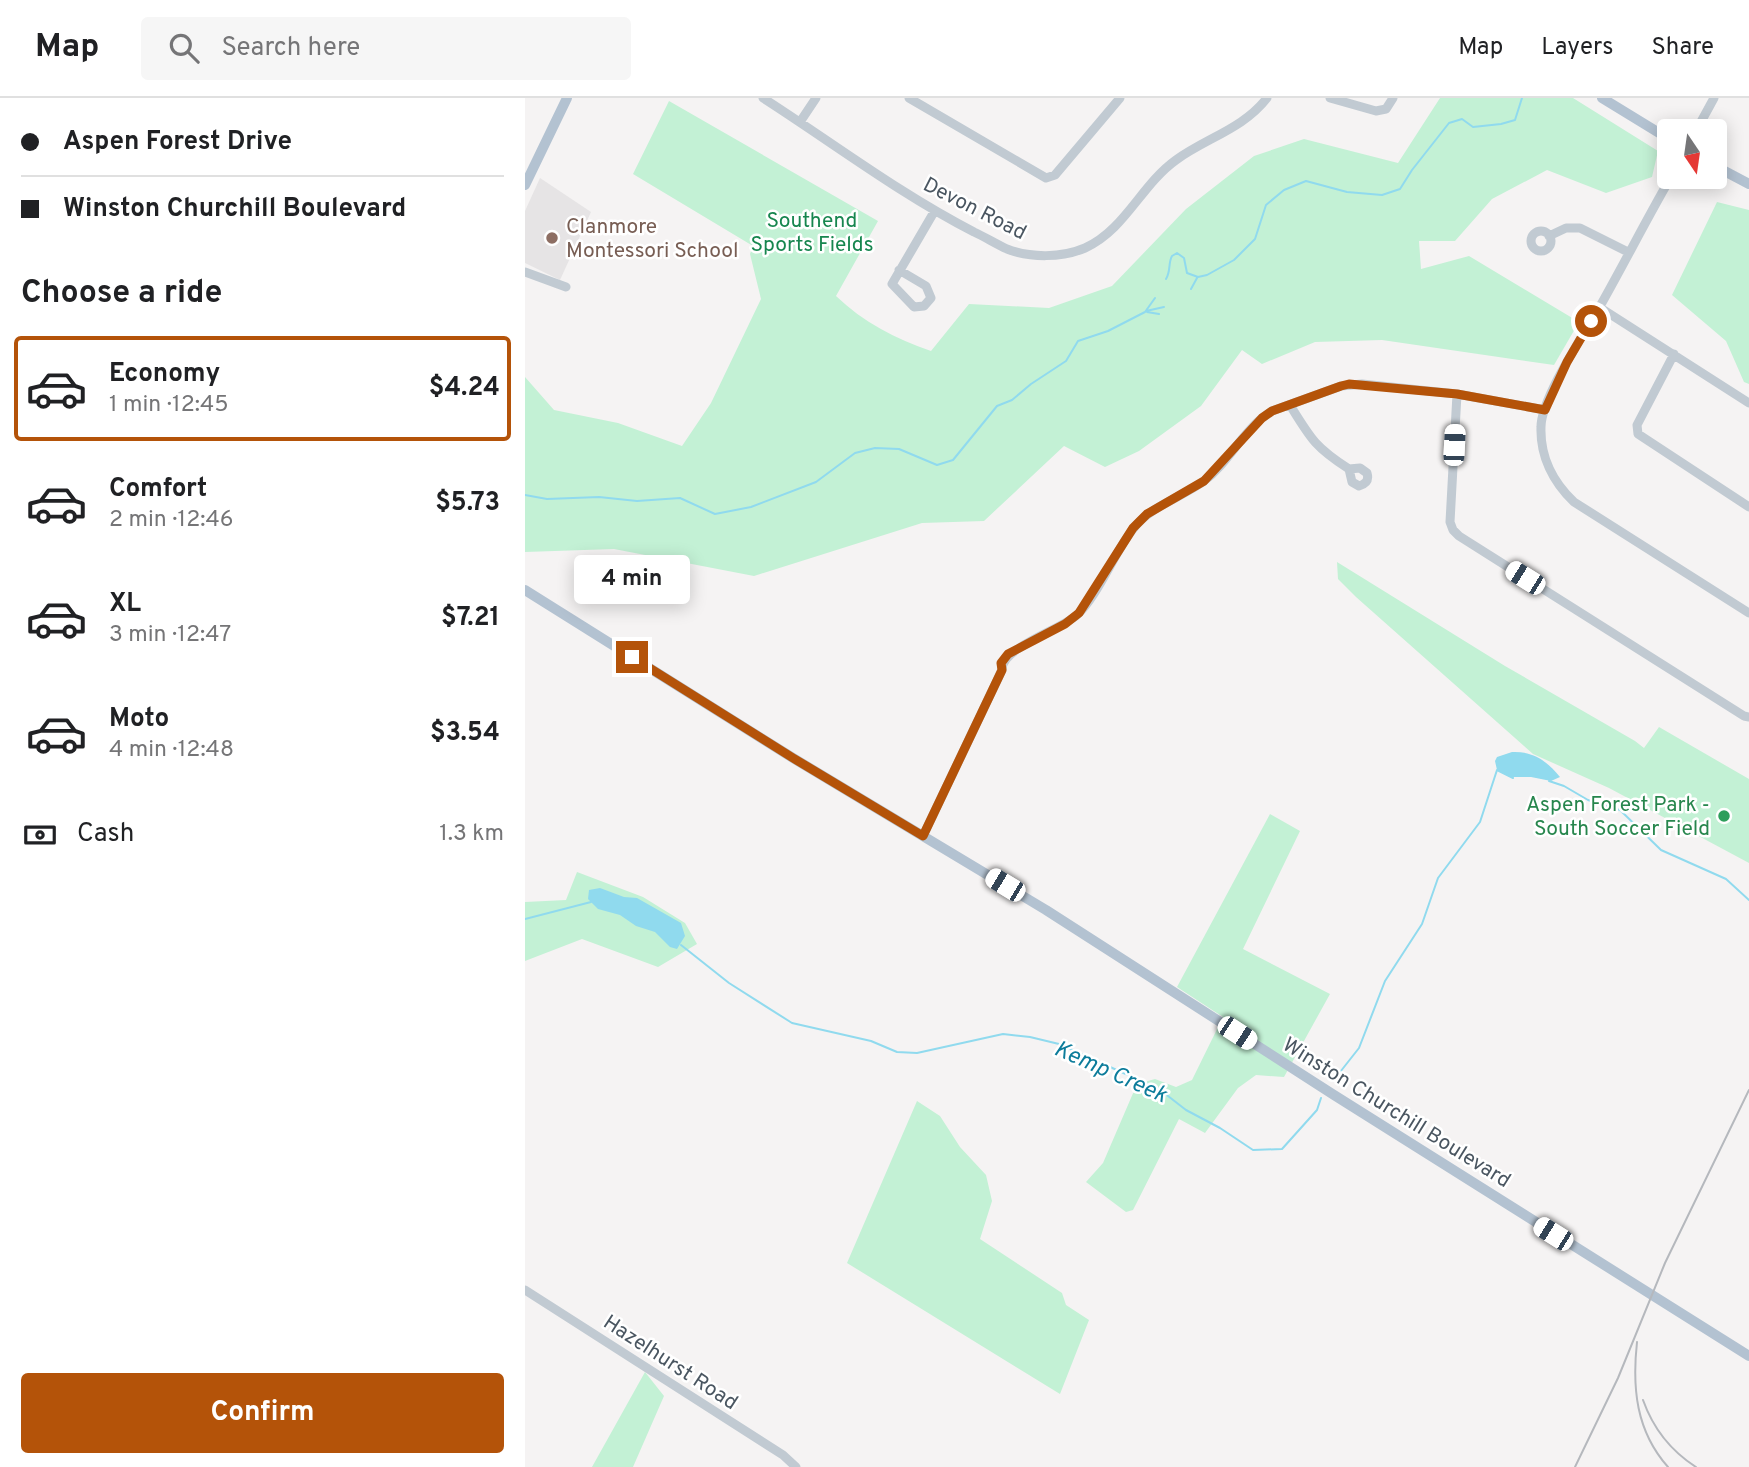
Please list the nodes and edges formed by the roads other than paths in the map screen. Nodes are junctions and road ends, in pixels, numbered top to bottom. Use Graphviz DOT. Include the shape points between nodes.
graph roads {
  1 [pos="566,98"];
  2 [pos="763,98"];
  3 [pos="816,98"];
  4 [pos="909,98"];
  5 [pos="1120,98"];
  6 [pos="1267,98"];
  7 [pos="1329,98"];
  8 [pos="1394,98"];
  9 [pos="1602,98"];
  10 [pos="1714,98"];
  11 [pos="1703,119"];
  12 [pos="800,122"];
  13 [pos="1657,132"];
  14 [pos="1727,172"];
  15 [pos="1749,184"];
  16 [pos="525,185"];
  17 [pos="1664,189"];
  18 [pos="934,212"];
  19 [pos="1549,236"];
  20 [pos="1628,253"];
  21 [pos="899,270"];
  22 [pos="525,272"];
  23 [pos="566,287"];
  24 [pos="1599,307"];
  25 [pos="1675,354"];
  26 [pos="1457,394"];
  27 [pos="1749,402"];
  28 [pos="1290,405"];
  29 [pos="1545,410"];
  30 [pos="1349,469"];
  31 [pos="1749,507"];
  32 [pos="525,590"];
  33 [pos="1749,613"];
  34 [pos="1749,717"];
  35 [pos="923,836"];
  36 [pos="525,1290"];
  37 [pos="1749,1356"];
  38 [pos="796,1467"];
  1 -- 16 [label="main road"];
  2 -- 12 [label="street, Devon Road"];
  3 -- 12 [label="street"];
  4 -- 5 [label="street" via="1046,178 1055,175"];
  6 -- 18 [label="street, Devon Road" via="1242,122 1176,160 1114,229 1083,249 1031,255 1008,249"];
  7 -- 8 [label="street" via="1377,111 1387,109"];
  9 -- 13 [label="main road"];
  10 -- 11 [label="street"];
  12 -- 18 [label="street, Devon Road"];
  14 -- 15 [label="main road"];
  17 -- 20 [label="street"];
  18 -- 21 [label="street"];
  19 -- 20 [label="street" via="1580,228"];
  20 -- 24 [label="street"];
  21 -- 21 [label="street" via="926,286 931,298 924,306 914,307 898,292 893,284"];
  22 -- 23 [label="street"];
  24 -- 25 [label="street"];
  24 -- 29 [label="street"];
  25 -- 27 [label="street"];
  25 -- 31 [label="street" via="1636,425 1638,434"];
  26 -- 28 [label="street" via="1349,384"];
  26 -- 29 [label="street"];
  26 -- 34 [label="street" via="1453,530"];
  28 -- 30 [label="street" via="1321,451"];
  28 -- 35 [label="street" via="1262,418 1204,481 1147,514 1133,528 1079,613 1008,654"];
  29 -- 33 [label="street" via="1543,450 1553,477 1574,502"];
  32 -- 35 [label="main road, Winston Churchill Boulevard"];
  35 -- 37 [label="main road, Winston Churchill Boulevard"];
  36 -- 38 [label="street, Hazelhurst Road"];
}
